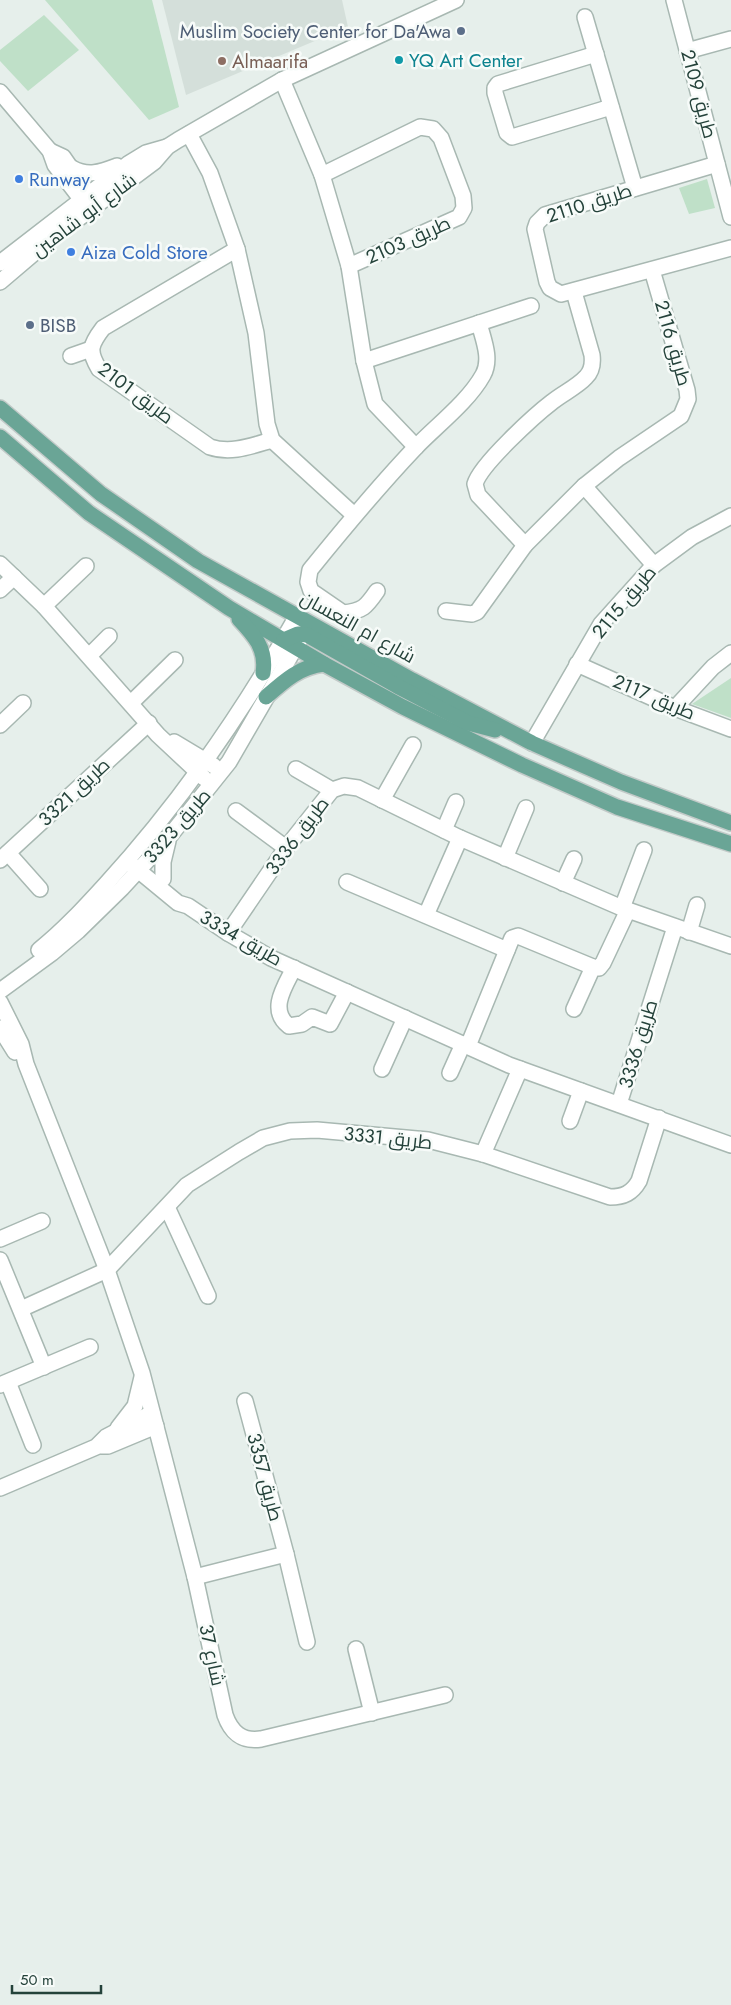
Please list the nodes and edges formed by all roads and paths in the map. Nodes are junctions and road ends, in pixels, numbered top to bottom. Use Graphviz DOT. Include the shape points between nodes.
graph roads {
  1 [pos="456,0"];
  2 [pos="674,0"];
  3 [pos="585,18"];
  4 [pos="731,38"];
  5 [pos="687,51"];
  6 [pos="596,54"];
  7 [pos="282,80"];
  8 [pos="1,94"];
  9 [pos="611,107"];
  10 [pos="188,134"];
  11 [pos="167,147"];
  12 [pos="50,151"];
  13 [pos="128,164"];
  14 [pos="717,164"];
  15 [pos="72,168"];
  16 [pos="322,176"];
  17 [pos="635,188"];
  18 [pos="90,199"];
  19 [pos="731,217"];
  20 [pos="731,248"];
  21 [pos="237,249"];
  22 [pos="0,263"];
  23 [pos="349,266"];
  24 [pos="652,270"];
  25 [pos="0,282"];
  26 [pos="574,292"];
  27 [pos="531,306"];
  28 [pos="479,323"];
  29 [pos="91,349"];
  30 [pos="71,356"];
  31 [pos="364,361"];
  32 [pos="0,408"];
  33 [pos="0,437"];
  34 [pos="272,440"];
  35 [pos="416,447"];
  36 [pos="584,486"];
  37 [pos="354,515"];
  38 [pos="731,516"];
  39 [pos="525,545"];
  40 [pos="0,564"];
  41 [pos="654,565"];
  42 [pos="86,566"];
  43 [pos="14,577"];
  44 [pos="0,590"];
  45 [pos="377,591"];
  46 [pos="44,606"];
  47 [pos="229,608"];
  48 [pos="446,611"];
  49 [pos="298,632"];
  50 [pos="108,636"];
  51 [pos="731,653"];
  52 [pos="89,656"];
  53 [pos="174,660"];
  54 [pos="324,664"];
  55 [pos="577,664"];
  56 [pos="263,673"];
  57 [pos="266,697"];
  58 [pos="23,703"];
  59 [pos="131,703"];
  60 [pos="675,708"];
  61 [pos="149,723"];
  62 [pos="0,725"];
  63 [pos="731,729"];
  64 [pos="532,743"];
  65 [pos="413,745"];
  66 [pos="202,766"];
  67 [pos="296,768"];
  68 [pos="222,773"];
  69 [pos="212,785"];
  70 [pos="332,790"];
  71 [pos="382,800"];
  72 [pos="456,802"];
  73 [pos="526,808"];
  74 [pos="236,812"];
  75 [pos="731,824"];
  76 [pos="444,830"];
  77 [pos="169,837"];
  78 [pos="460,838"];
  79 [pos="731,844"];
  80 [pos="286,848"];
  81 [pos="644,850"];
  82 [pos="4,857"];
  83 [pos="505,858"];
  84 [pos="574,859"];
  85 [pos="136,862"];
  86 [pos="348,882"];
  87 [pos="563,883"];
  88 [pos="161,884"];
  89 [pos="122,888"];
  90 [pos="40,890"];
  91 [pos="697,905"];
  92 [pos="625,909"];
  93 [pos="426,915"];
  94 [pos="682,930"];
  95 [pos="228,933"];
  96 [pos="731,946"];
  97 [pos="508,950"];
  98 [pos="593,967"];
  99 [pos="294,968"];
  100 [pos="0,980"];
  101 [pos="0,991"];
  102 [pos="347,992"];
  103 [pos="0,1002"];
  104 [pos="574,1009"];
  105 [pos="405,1018"];
  106 [pos="0,1028"];
  107 [pos="466,1045"];
  108 [pos="26,1064"];
  109 [pos="382,1069"];
  110 [pos="520,1069"];
  111 [pos="450,1073"];
  112 [pos="581,1090"];
  113 [pos="619,1104"];
  114 [pos="660,1118"];
  115 [pos="570,1121"];
  116 [pos="731,1145"];
  117 [pos="483,1154"];
  118 [pos="166,1208"];
  119 [pos="42,1221"];
  120 [pos="0,1240"];
  121 [pos="0,1260"];
  122 [pos="107,1270"];
  123 [pos="208,1296"];
  124 [pos="21,1309"];
  125 [pos="90,1347"];
  126 [pos="44,1367"];
  127 [pos="142,1374"];
  128 [pos="4,1383"];
  129 [pos="245,1401"];
  130 [pos="154,1420"];
  131 [pos="115,1432"];
  132 [pos="33,1445"];
  133 [pos="96,1447"];
  134 [pos="0,1488"];
  135 [pos="286,1554"];
  136 [pos="195,1577"];
  137 [pos="307,1642"];
  138 [pos="356,1648"];
  139 [pos="445,1695"];
  140 [pos="372,1713"];
  1 -- 7 [label="street, شارع أبو شاهين"];
  2 -- 5 [label="street, طريق 2109"];
  3 -- 6 [label="street"];
  4 -- 5 [label="street"];
  5 -- 14 [label="street, طريق 2109"];
  6 -- 9 [label="street"];
  6 -- 9 [label="street" via="498,84 495,93 507,133 512,137"];
  7 -- 10 [label="street, شارع أبو شاهين"];
  7 -- 16 [label="street, طريق 2103"];
  8 -- 12 [label="street"];
  9 -- 17 [label="street"];
  10 -- 11 [label="street, شارع أبو شاهين"];
  10 -- 21 [label="street" via="210,173"];
  11 -- 13 [label="street, شارع أبو شاهين" via="146,153"];
  11 -- 18 [label="street, شارع أبو شاهين" via="154,162"];
  12 -- 15 [label="street" via="63,157"];
  12 -- 18 [label="street" via="55,165"];
  13 -- 15 [label="street" via="94,173"];
  13 -- 18 [label="street, شارع أبو شاهين"];
  14 -- 17 [label="street, طريق 2110"];
  14 -- 19 [label="street, طريق 2109"];
  15 -- 18 [label="street"];
  16 -- 23 [label="street, طريق 2103"];
  16 -- 23 [label="street, طريق 2103" via="420,127 433,129 441,138 463,196 464,208 459,217"];
  17 -- 26 [label="street, طريق 2110" via="545,214 537,223 535,236 550,288 561,294"];
  18 -- 22 [label="street, شارع أبو شاهين"];
  18 -- 25 [label="street, شارع أبو شاهين" via="81,217"];
  20 -- 24 [label="street, طريق 2110"];
  21 -- 29 [label="street, طريق 2101" via="103,328"];
  21 -- 34 [label="street" via="256,334 267,424"];
  23 -- 31 [label="street, طريق 2103"];
  24 -- 26 [label="street, طريق 2110"];
  24 -- 36 [label="street, طريق 2116" via="688,390 686,408 674,422 619,458"];
  26 -- 39 [label="street" via="592,355 590,372 517,433 475,484 478,495"];
  27 -- 28 [label="street"];
  28 -- 31 [label="street"];
  28 -- 35 [label="street" via="487,354 484,374 469,394"];
  29 -- 30 [label="street"];
  29 -- 34 [label="street, طريق 2101" via="100,369 210,447 232,451"];
  31 -- 35 [label="street, طريق 2103" via="375,404"];
  32 -- 49 [label="main road, شارع ام النعسان" via="101,494"];
  33 -- 47 [label="main road, شارع ام النعسان" via="89,513"];
  34 -- 37 [label="street"];
  35 -- 37 [label="street"];
  36 -- 39 [label="street, طريق 2116"];
  36 -- 41 [label="street"];
  37 -- 45 [label="street" via="310,570 308,582 312,591 343,613 358,611 368,605"];
  38 -- 41 [label="street, طريق 2115" via="692,536"];
  39 -- 48 [label="street, طريق 2116" via="477,612"];
  40 -- 43 [label="street"];
  41 -- 55 [label="street, طريق 2115" via="601,624"];
  42 -- 46 [label="street"];
  43 -- 44 [label="street"];
  43 -- 46 [label="street"];
  46 -- 52 [label="street"];
  47 -- 49 [label="main road, شارع ام النعسان"];
  47 -- 56 [label="main road" via="260,643 265,657"];
  49 -- 54 [label="main road, شارع ام النعسان"];
  49 -- 56 [label="street, طريق 3323"];
  49 -- 57 [label="street, طريق 3323"];
  49 -- 64 [label="main road, شارع ام النعسان" via="412,680"];
  50 -- 52 [label="street"];
  51 -- 60 [label="street" via="713,667"];
  52 -- 59 [label="street"];
  53 -- 59 [label="street"];
  54 -- 57 [label="main road" via="298,671"];
  54 -- 79 [label="main road, شارع ام النعسان" via="522,765 617,807"];
  55 -- 60 [label="street, طريق 2117"];
  55 -- 64 [label="street, طريق 2115"];
  56 -- 66 [label="street, طريق 3323"];
  57 -- 68 [label="street, طريق 3323"];
  58 -- 62 [label="street"];
  59 -- 61 [label="street"];
  60 -- 63 [label="street, طريق 2117"];
  61 -- 66 [label="street"];
  61 -- 82 [label="street, طريق 3321"];
  64 -- 75 [label="main road, شارع ام النعسان" via="621,782"];
  65 -- 71 [label="street"];
  66 -- 68 [label="street"];
  66 -- 69 [label="street"];
  66 -- 85 [label="street, طريق 3323"];
  67 -- 70 [label="street"];
  68 -- 69 [label="street, طريق 3323"];
  69 -- 77 [label="street, طريق 3323"];
  70 -- 71 [label="street, طريق 3336" via="344,786 358,788"];
  70 -- 80 [label="street, طريق 3336"];
  71 -- 76 [label="street, طريق 3336"];
  72 -- 76 [label="street"];
  73 -- 83 [label="street"];
  74 -- 80 [label="street"];
  76 -- 78 [label="street, طريق 3336"];
  77 -- 85 [label="street, طريق 3323"];
  77 -- 88 [label="street"];
  78 -- 83 [label="street, طريق 3336"];
  78 -- 93 [label="street"];
  80 -- 95 [label="street, طريق 3336"];
  81 -- 92 [label="street"];
  82 -- 90 [label="street"];
  83 -- 87 [label="street, طريق 3336"];
  84 -- 87 [label="street"];
  85 -- 88 [label="street, طريق 3334"];
  85 -- 89 [label="street, طريق 3323"];
  85 -- 100 [label="street, طريق 3323" via="62,931"];
  86 -- 93 [label="street"];
  87 -- 92 [label="street, طريق 3336"];
  88 -- 89 [label="street"];
  88 -- 95 [label="street, طريق 3334"];
  89 -- 101 [label="street, طريق 3323" via="65,942"];
  91 -- 94 [label="street, طريق 3336"];
  92 -- 94 [label="street, طريق 3336"];
  92 -- 98 [label="street" via="601,966"];
  93 -- 97 [label="street"];
  94 -- 96 [label="street, طريق 3336"];
  94 -- 113 [label="street, طريق 3336"];
  95 -- 99 [label="street, طريق 3334"];
  97 -- 98 [label="street" via="512,938 518,936"];
  97 -- 107 [label="street"];
  98 -- 104 [label="street"];
  99 -- 102 [label="street, طريق 3334"];
  99 -- 102 [label="street, طريق 3334" via="278,1003 280,1013 290,1026 312,1018 330,1024"];
  102 -- 105 [label="street, طريق 3334"];
  103 -- 108 [label="street" via="21,1044"];
  105 -- 107 [label="street, طريق 3334"];
  105 -- 109 [label="street"];
  106 -- 108 [label="street"];
  107 -- 110 [label="street, طريق 3334"];
  107 -- 111 [label="street"];
  108 -- 122 [label="street, شارع 37"];
  110 -- 112 [label="street, طريق 3334"];
  110 -- 117 [label="street"];
  112 -- 113 [label="street, طريق 3334"];
  112 -- 115 [label="street"];
  113 -- 114 [label="street, طريق 3334"];
  114 -- 116 [label="street, طريق 3334"];
  114 -- 117 [label="street, طريق 3331" via="635,1188 619,1197 610,1197"];
  117 -- 118 [label="street, طريق 3331" via="428,1140 317,1130 290,1131 263,1138 239,1152 188,1185"];
  118 -- 122 [label="street, طريق 3331"];
  118 -- 123 [label="street"];
  119 -- 120 [label="street"];
  121 -- 124 [label="street"];
  122 -- 124 [label="street"];
  122 -- 127 [label="street, شارع 37"];
  124 -- 126 [label="street"];
  125 -- 126 [label="street"];
  126 -- 128 [label="street"];
  127 -- 130 [label="street, شارع 37"];
  127 -- 131 [label="street" via="134,1406"];
  128 -- 132 [label="street"];
  129 -- 135 [label="street, طريق 3357"];
  130 -- 131 [label="street"];
  130 -- 133 [label="street" via="108,1446"];
  130 -- 136 [label="street, شارع 37"];
  131 -- 133 [label="street"];
  133 -- 134 [label="street"];
  135 -- 136 [label="street"];
  135 -- 137 [label="street, طريق 3357"];
  136 -- 140 [label="street, شارع 37" via="225,1715 237,1735 253,1740"];
  138 -- 140 [label="street"];
  139 -- 140 [label="street, شارع 37"];
}
